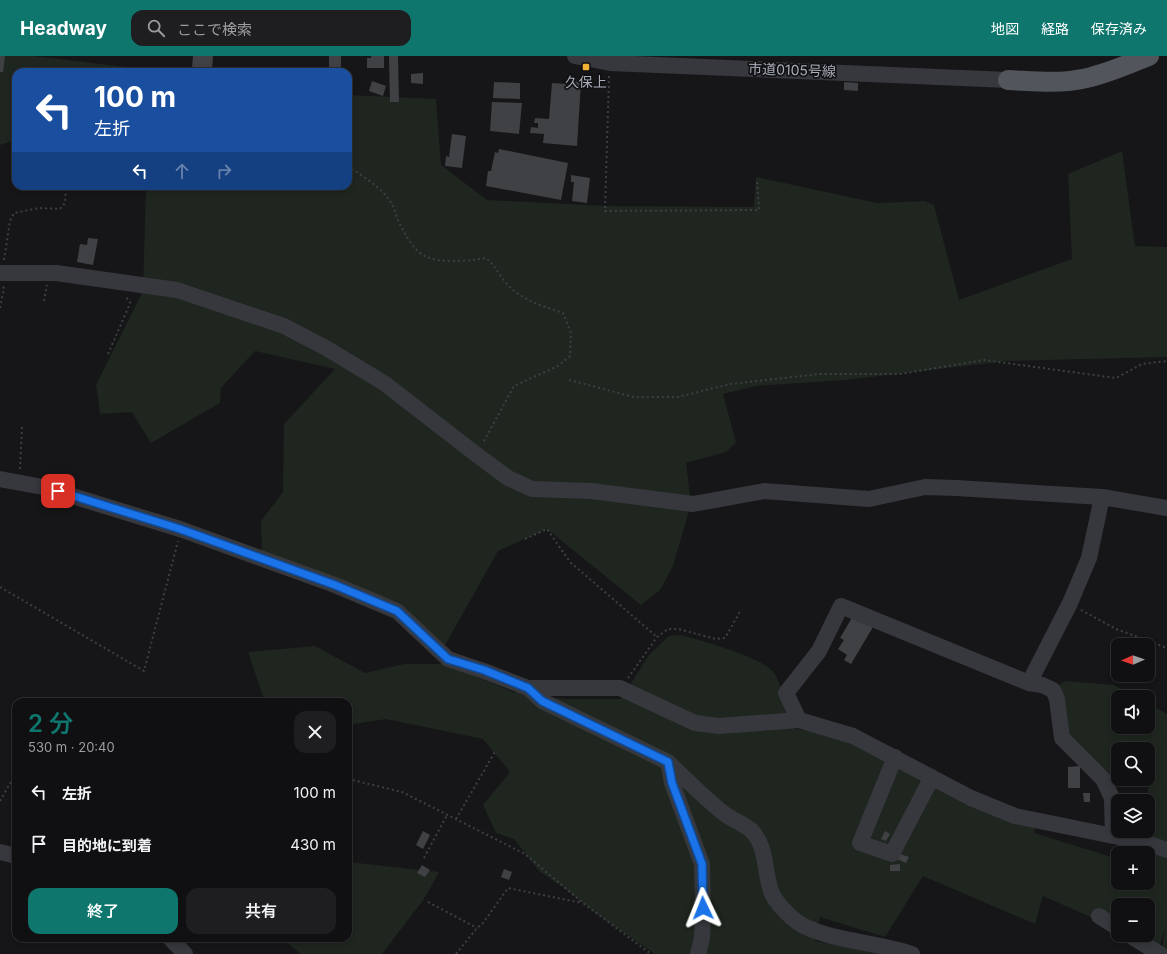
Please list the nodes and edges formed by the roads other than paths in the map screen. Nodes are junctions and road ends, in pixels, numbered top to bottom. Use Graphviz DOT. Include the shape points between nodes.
graph roads {
  1 [pos="576,56"];
  2 [pos="1149,56"];
  3 [pos="1008,80"];
  4 [pos="1,277"];
  5 [pos="0,479"];
  6 [pos="1102,497"];
  7 [pos="1167,508"];
  8 [pos="1029,683"];
  9 [pos="528,688"];
  10 [pos="799,720"];
  11 [pos="895,757"];
  12 [pos="668,762"];
  13 [pos="932,777"];
  14 [pos="1111,796"];
  15 [pos="1111,836"];
  16 [pos="1121,838"];
  17 [pos="1167,850"];
  18 [pos="0,852"];
  19 [pos="12,855"];
  20 [pos="1099,916"];
  21 [pos="1111,924"];
  22 [pos="174,942"];
  23 [pos="1140,942"];
  24 [pos="185,954"];
  25 [pos="698,954"];
  26 [pos="912,954"];
  27 [pos="1160,954"];
  1 -- 3 [label="street, 市道0105号線" via="610,63"];
  2 -- 3 [label="main road" via="1081,80"];
  4 -- 6 [label="street" via="56,273 177,290 284,326 326,348 384,384 508,478 532,490 591,491 694,504 764,491 869,499 925,487"];
  5 -- 9 [label="street" via="43,487 180,529 335,585 397,611 448,659"];
  6 -- 7 [label="street"];
  6 -- 8 [label="street" via="1089,558 1070,603"];
  8 -- 10 [label="street" via="841,606 819,651 786,693"];
  8 -- 14 [label="street" via="1053,690 1057,699 1062,738 1103,779"];
  9 -- 10 [label="street" via="620,688 695,723 719,726"];
  9 -- 12 [label="street" via="542,701"];
  10 -- 11 [label="street" via="853,736"];
  11 -- 13 [label="street"];
  11 -- 13 [label="street" via="860,843 892,854"];
  12 -- 25 [label="street" via="672,783 702,864 702,938"];
  12 -- 26 [label="street" via="711,803 735,822 751,830 760,843 771,892 787,914 805,927"];
  13 -- 15 [label="street" via="971,798 1015,816"];
  16 -- 17 [label="street"];
  18 -- 19 [label="street"];
  20 -- 21 [label="street"];
  22 -- 24 [label="street"];
  23 -- 27 [label="street"];
}
